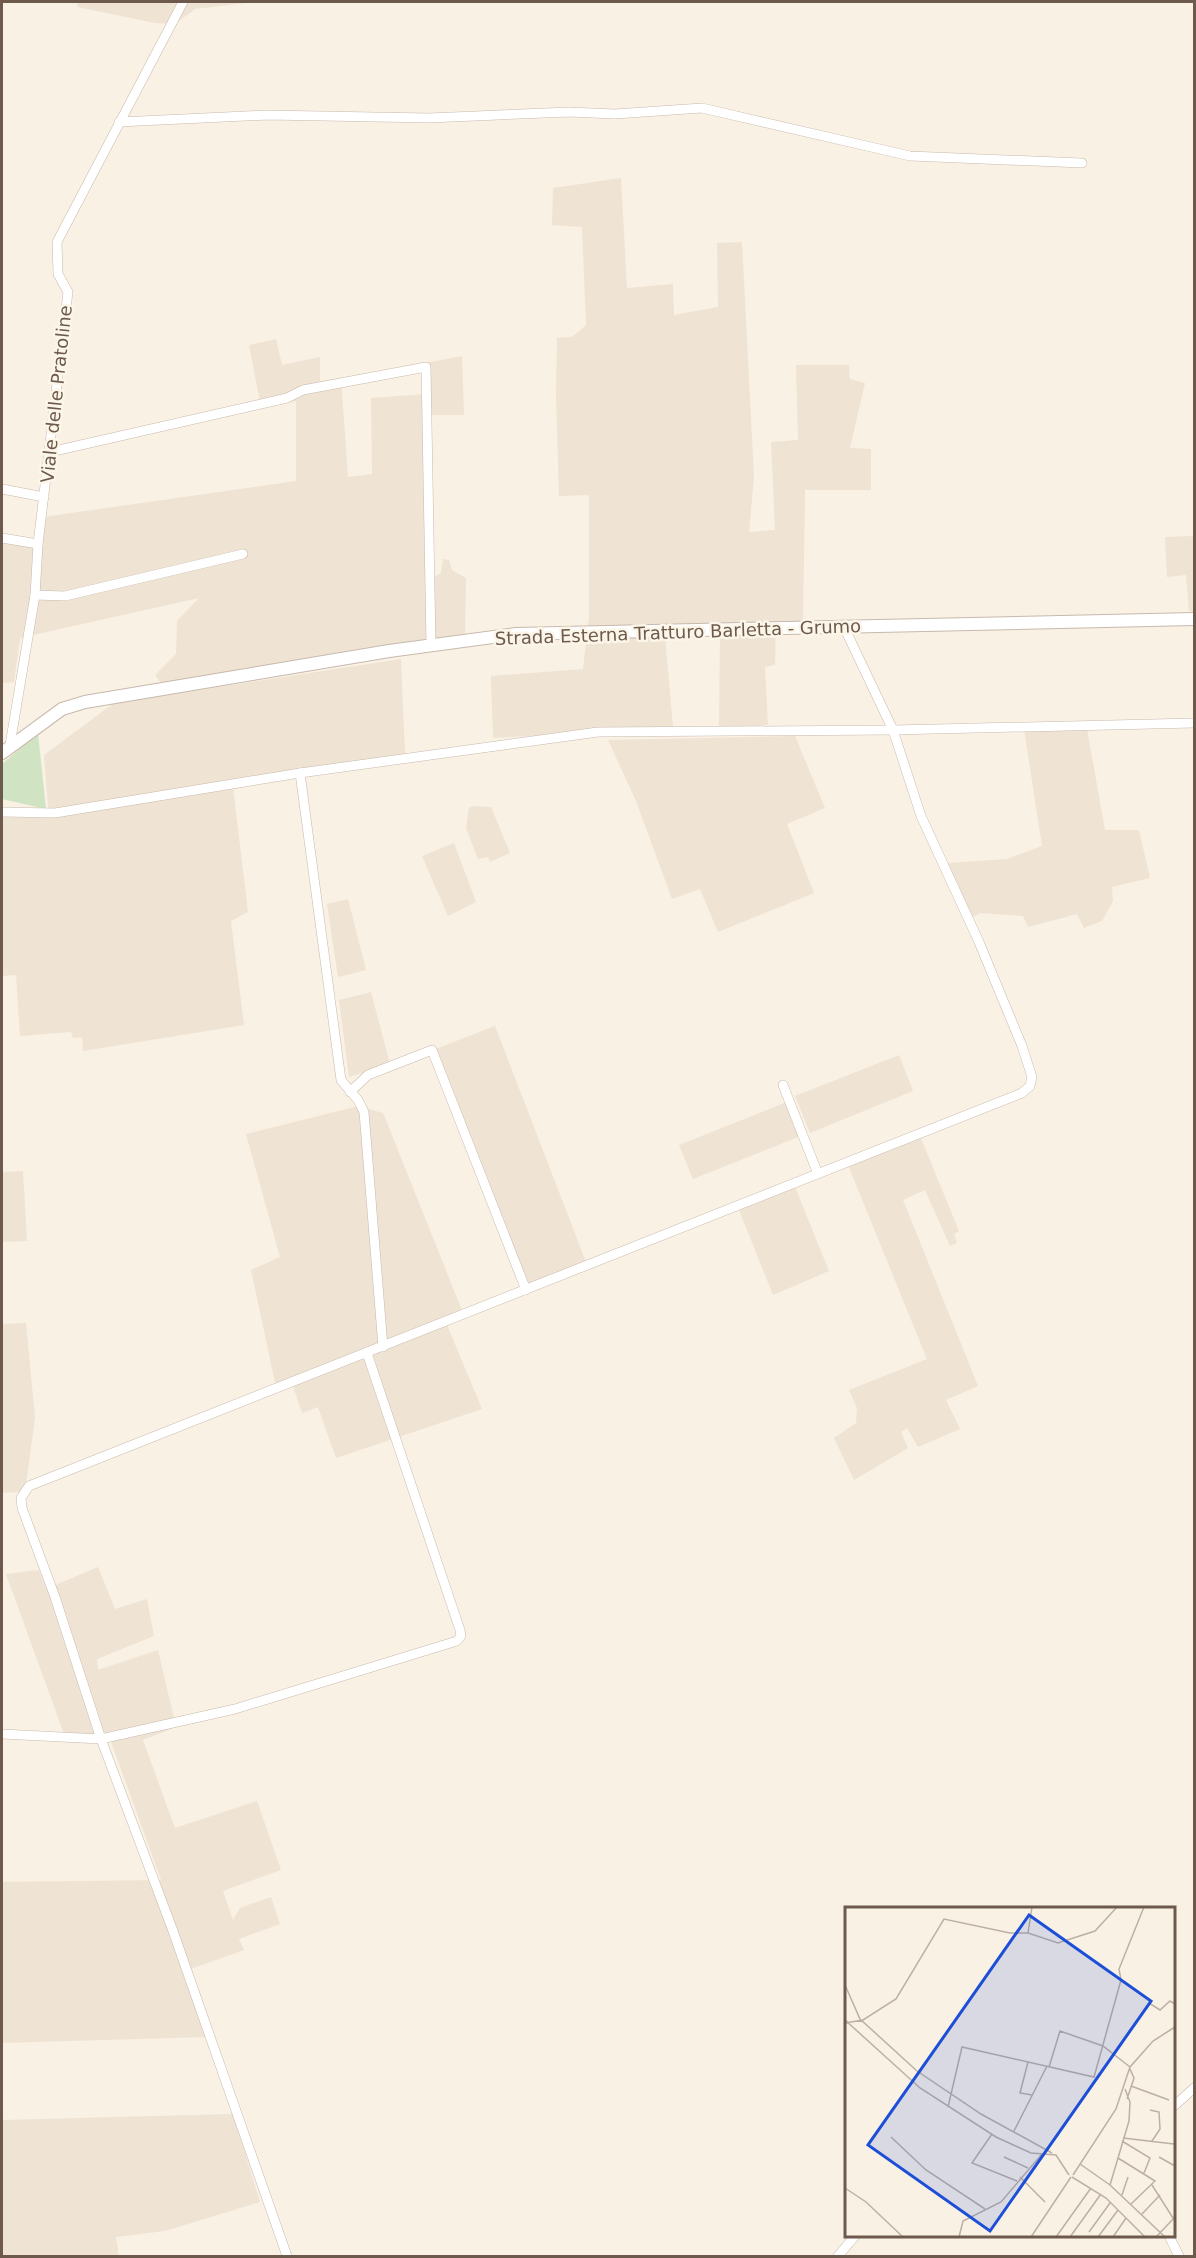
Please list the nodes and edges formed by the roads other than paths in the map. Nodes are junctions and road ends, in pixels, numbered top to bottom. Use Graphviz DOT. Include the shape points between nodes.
graph roads {
  1 [pos="183,2"];
  2 [pos="119,122"];
  3 [pos="1082,163"];
  4 [pos="50,452"];
  5 [pos="2,489"];
  6 [pos="44,497"];
  7 [pos="2,538"];
  8 [pos="38,544"];
  9 [pos="243,554"];
  10 [pos="35,595"];
  11 [pos="1194,620"];
  12 [pos="844,627"];
  13 [pos="431,645"];
  14 [pos="1194,723"];
  15 [pos="893,730"];
  16 [pos="6,749"];
  17 [pos="300,773"];
  18 [pos="2,812"];
  19 [pos="783,1085"];
  20 [pos="350,1092"];
  21 [pos="818,1174"];
  22 [pos="526,1290"];
  23 [pos="383,1347"];
  24 [pos="367,1353"];
  25 [pos="2,1734"];
  26 [pos="101,1739"];
  27 [pos="1194,2088"];
  28 [pos="1175,2104"];
  29 [pos="853,2237"];
  30 [pos="1170,2237"];
  31 [pos="287,2256"];
  32 [pos="838,2256"];
  33 [pos="1179,2256"];
  1 -- 2 [label="street, Viale delle Pratoline"];
  2 -- 3 [label="street" via="268,115 429,118 615,114 702,108 910,156"];
  2 -- 4 [label="street, Viale delle Pratoline" via="57,242 58,274 68,292"];
  4 -- 6 [label="street, Viale delle Pratoline"];
  4 -- 13 [label="street" via="287,398 303,390 426,367"];
  5 -- 6 [label="street"];
  6 -- 8 [label="street, Viale delle Pratoline"];
  7 -- 8 [label="street"];
  8 -- 10 [label="street, Viale delle Pratoline"];
  9 -- 10 [label="street" via="65,596"];
  10 -- 16 [label="street, Viale delle Pratoline"];
  11 -- 12 [label="street, Strada Esterna Tratturo Barletta - Grumo"];
  12 -- 13 [label="street, Strada Esterna Tratturo Barletta - Grumo" via="516,634"];
  12 -- 15 [label="street"];
  13 -- 16 [label="street, Strada Esterna Tratturo Barletta - Grumo" via="85,702 62,709"];
  14 -- 15 [label="street"];
  15 -- 17 [label="street" via="598,732"];
  15 -- 21 [label="street" via="921,816 979,942 1032,1077 1030,1086 1022,1093"];
  17 -- 18 [label="street" via="55,813"];
  17 -- 20 [label="street" via="340,1080"];
  19 -- 21 [label="street"];
  20 -- 22 [label="street" via="368,1075 432,1050"];
  20 -- 23 [label="street" via="364,1112"];
  21 -- 22 [label="street"];
  22 -- 23 [label="street"];
  23 -- 24 [label="street"];
  24 -- 26 [label="street" via="29,1486 21,1498 22,1508"];
  24 -- 26 [label="street" via="461,1636 448,1645 235,1709"];
  25 -- 26 [label="street"];
  26 -- 31 [label="street"];
  27 -- 28 [label="street"];
  29 -- 32 [label="street"];
  30 -- 33 [label="street"];
}
